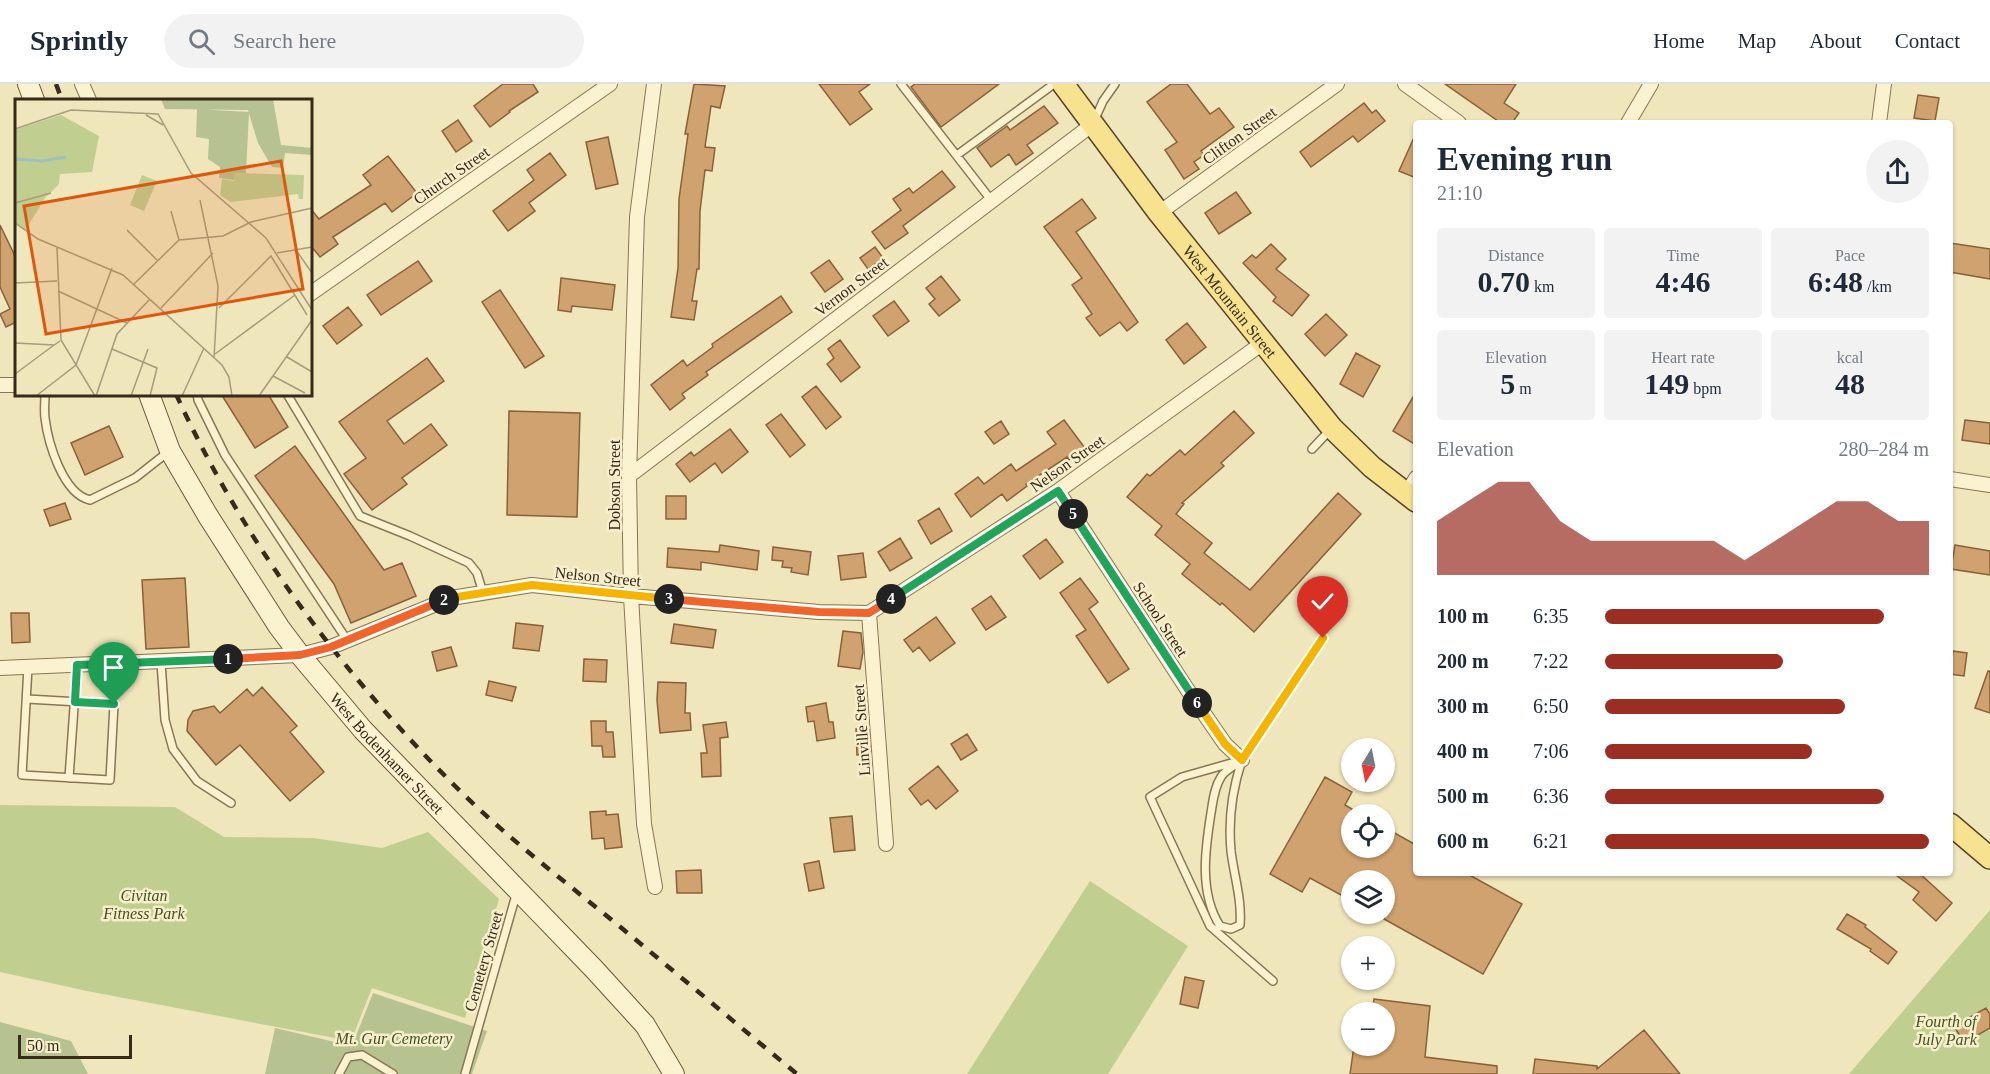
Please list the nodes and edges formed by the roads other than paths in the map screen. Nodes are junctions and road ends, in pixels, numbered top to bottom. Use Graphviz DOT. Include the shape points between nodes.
graph roads {
  1 [pos="28,84"];
  2 [pos="82,84"];
  3 [pos="610,84"];
  4 [pos="654,84"];
  5 [pos="901,84"];
  6 [pos="1054,84"];
  7 [pos="1063,84"];
  8 [pos="1115,84"];
  9 [pos="1337,84"];
  10 [pos="1405,84"];
  11 [pos="1651,84"];
  12 [pos="1884,84"];
  13 [pos="34,99"];
  14 [pos="88,99"];
  15 [pos="1455,120"];
  16 [pos="1630,120"];
  17 [pos="1879,120"];
  18 [pos="1093,124"];
  19 [pos="957,155"];
  20 [pos="991,200"];
  21 [pos="1159,213"];
  22 [pos="312,293"];
  23 [pos="1264,342"];
  24 [pos="0,384"];
  25 [pos="15,385"];
  26 [pos="45,396"];
  27 [pos="150,396"];
  28 [pos="198,396"];
  29 [pos="288,396"];
  30 [pos="1332,428"];
  31 [pos="1312,449"];
  32 [pos="170,451"];
  33 [pos="629,476"];
  34 [pos="1953,479"];
  35 [pos="1990,485"];
  36 [pos="1058,491"];
  37 [pos="1413,491"];
  38 [pos="483,592"];
  39 [pos="631,596"];
  40 [pos="869,613"];
  41 [pos="1323,638"];
  42 [pos="347,640"];
  43 [pos="300,655"];
  44 [pos="161,662"];
  45 [pos="77,665"];
  46 [pos="28,667"];
  47 [pos="0,668"];
  48 [pos="27,699"];
  49 [pos="75,702"];
  50 [pos="1242,760"];
  51 [pos="69,778"];
  52 [pos="231,803"];
  53 [pos="1953,827"];
  54 [pos="886,844"];
  55 [pos="1990,858"];
  56 [pos="655,887"];
  57 [pos="518,891"];
  58 [pos="1273,981"];
  59 [pos="339,1074"];
  60 [pos="393,1074"];
  61 [pos="465,1074"];
  62 [pos="674,1074"];
  1 -- 13 [label="main road"];
  2 -- 14 [label="street"];
  3 -- 22 [label="street, Church Street"];
  4 -- 33 [label="street, Dobson Street" via="637,217"];
  5 -- 19 [label="lane"];
  6 -- 19 [label="lane"];
  7 -- 18 [label="main road, West Mountain Street"];
  8 -- 18 [label="lane"];
  9 -- 21 [label="street, Clifton Street"];
  10 -- 15 [label="street"];
  11 -- 16 [label="street"];
  12 -- 17 [label="street"];
  18 -- 20 [label="street, Vernon Street"];
  18 -- 21 [label="main road, West Mountain Street"];
  19 -- 20 [label="lane"];
  20 -- 33 [label="street, Vernon Street"];
  21 -- 23 [label="main road, West Mountain Street"];
  23 -- 30 [label="main road, West Mountain Street"];
  23 -- 36 [label="street, Nelson Street"];
  24 -- 25 [label="street"];
  26 -- 32 [label="lane" via="45,417 60,470 82,498 90,500 135,477"];
  27 -- 32 [label="main road, West Bodenhamer Street"];
  28 -- 42 [label="lane" via="225,455"];
  29 -- 38 [label="lane" via="360,516 470,563"];
  30 -- 31 [label="lane"];
  30 -- 37 [label="main road, West Mountain Street" via="1372,467"];
  32 -- 43 [label="main road, West Bodenhamer Street"];
  33 -- 39 [label="street, Dobson Street"];
  34 -- 35 [label="street"];
  36 -- 40 [label="street, Nelson Street"];
  36 -- 50 [label="street, School Street" via="1187,689 1225,744"];
  38 -- 39 [label="street, Nelson Street" via="532,585"];
  38 -- 42 [label="street, Nelson Street" via="451,598"];
  39 -- 40 [label="street, Nelson Street"];
  39 -- 56 [label="street, Dobson Street" via="644,824"];
  40 -- 54 [label="street, Linville Street"];
  41 -- 50 [label="lane"];
  42 -- 43 [label="street, Nelson Street"];
  43 -- 44 [label="street, Nelson Street"];
  43 -- 57 [label="main road, West Bodenhamer Street" via="363,730"];
  44 -- 45 [label="street, Nelson Street"];
  44 -- 52 [label="lane" via="165,720 173,749 197,781"];
  45 -- 46 [label="street, Nelson Street"];
  45 -- 49 [label="lane"];
  46 -- 47 [label="street, Nelson Street"];
  46 -- 48 [label="lane"];
  48 -- 49 [label="lane"];
  48 -- 51 [label="lane" via="22,775"];
  49 -- 51 [label="lane"];
  49 -- 51 [label="lane" via="114,704 110,780"];
  50 -- 50 [label="lane" via="1221,776 1206,844 1206,886 1213,915 1220,926 1231,929 1240,925 1229,826 1233,788"];
  50 -- 58 [label="lane" via="1182,777 1150,797 1210,926"];
  53 -- 55 [label="main road"];
  57 -- 61 [label="lane, Cemetery Street"];
  57 -- 62 [label="main road, West Bodenhamer Street" via="645,1025"];
  59 -- 60 [label="lane" via="348,1057 362,1055"];
}
